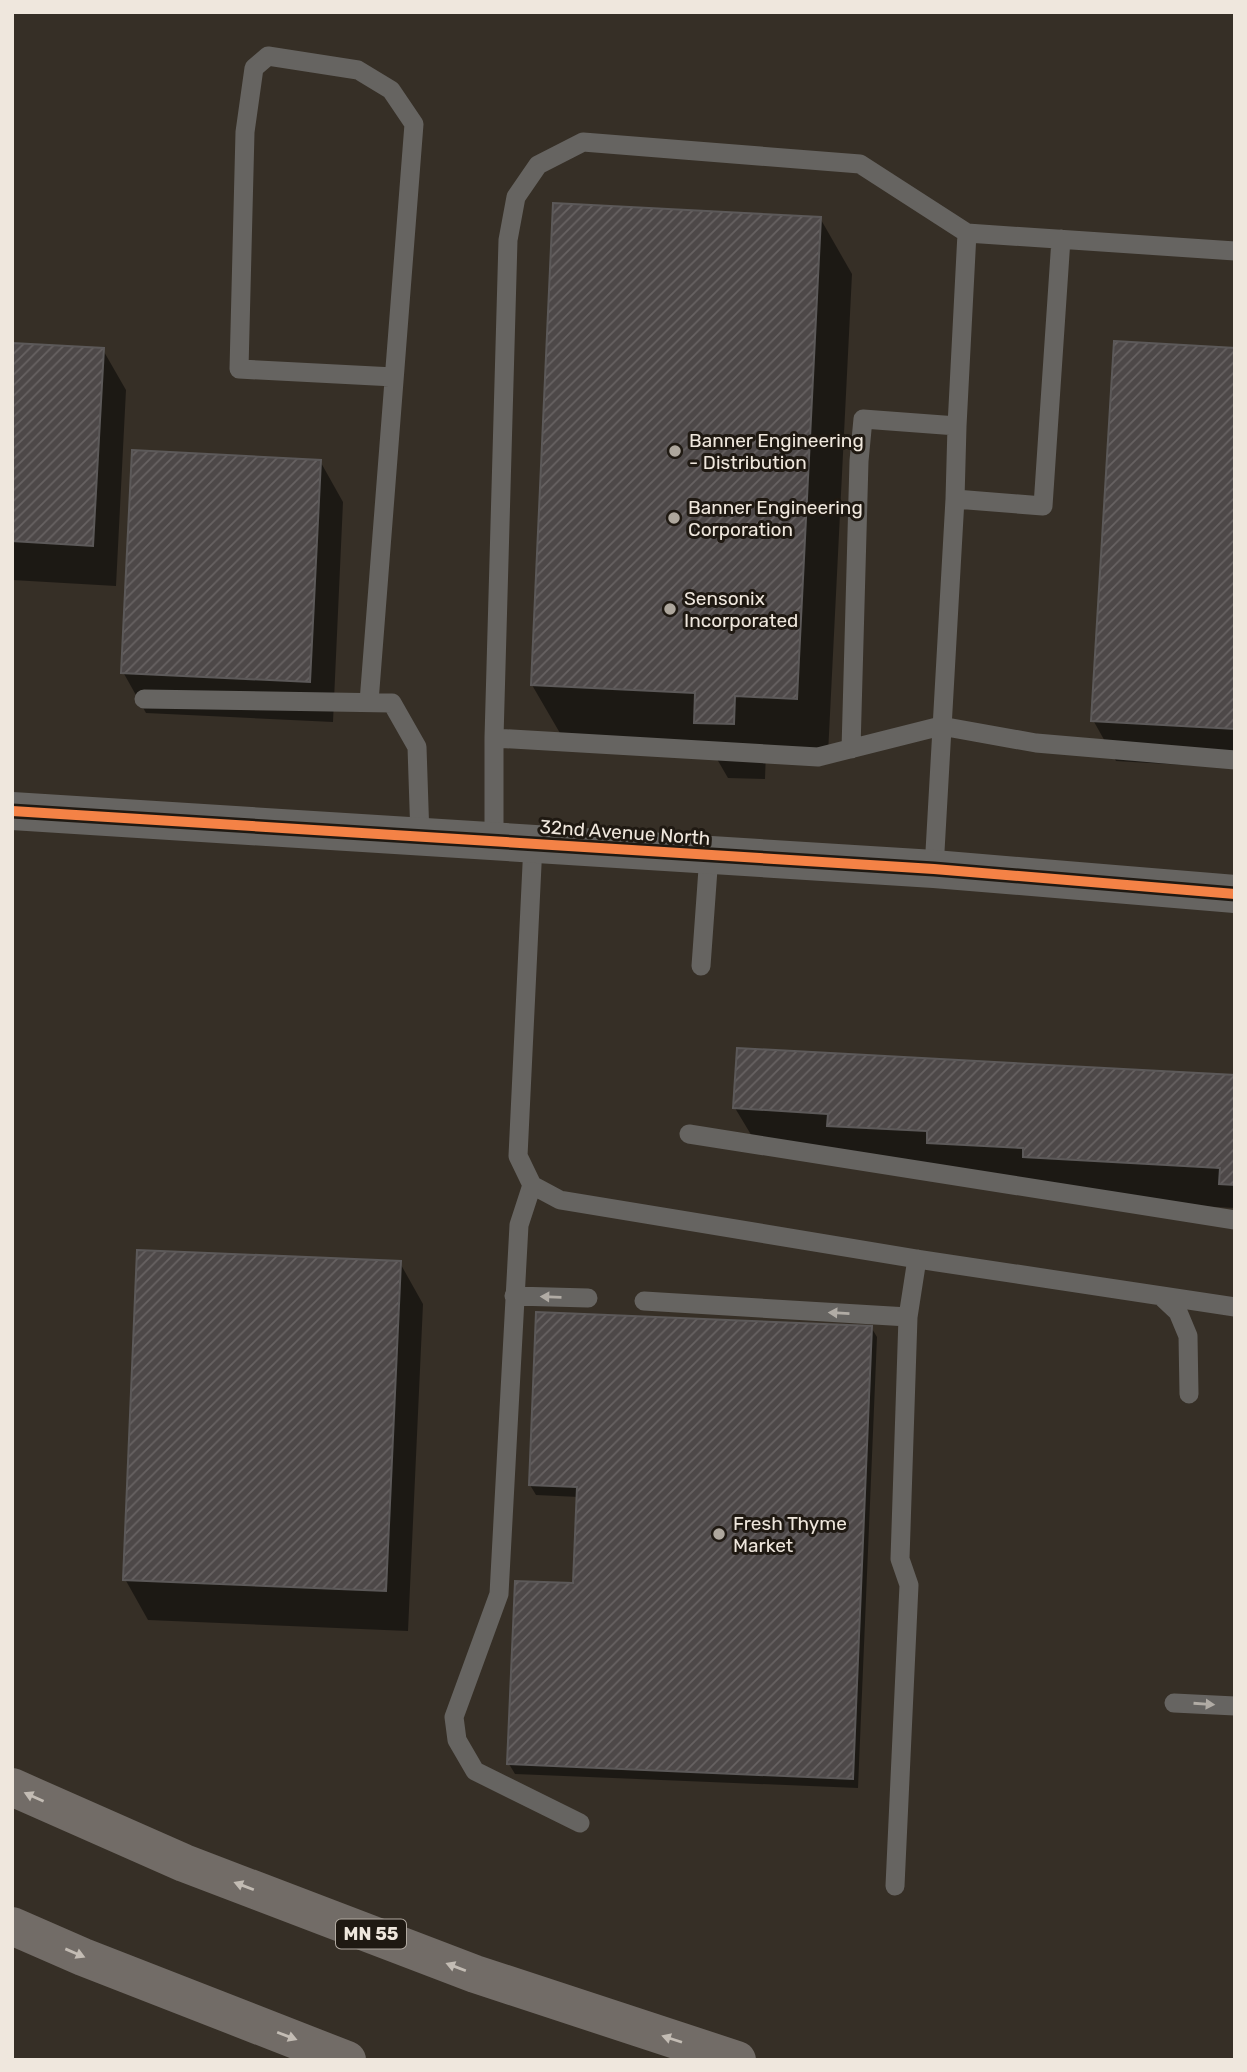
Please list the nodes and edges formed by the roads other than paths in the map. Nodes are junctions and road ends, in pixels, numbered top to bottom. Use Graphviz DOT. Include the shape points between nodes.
graph roads {
  1 [pos="967,233"];
  2 [pos="1061,239"];
  3 [pos="1235,251"];
  4 [pos="394,377"];
  5 [pos="957,426"];
  6 [pos="956,499"];
  7 [pos="144,699"];
  8 [pos="369,702"];
  9 [pos="941,726"];
  10 [pos="494,738"];
  11 [pos="851,749"];
  12 [pos="1235,760"];
  13 [pos="12,811"];
  14 [pos="419,837"];
  15 [pos="494,841"];
  16 [pos="533,844"];
  17 [pos="709,855"];
  18 [pos="933,869"];
  19 [pos="1235,894"];
  20 [pos="701,966"];
  21 [pos="689,1135"];
  22 [pos="532,1185"];
  23 [pos="1235,1220"];
  24 [pos="917,1259"];
  25 [pos="514,1296"];
  26 [pos="1162,1297"];
  27 [pos="588,1298"];
  28 [pos="644,1301"];
  29 [pos="1235,1307"];
  30 [pos="908,1317"];
  31 [pos="1189,1394"];
  32 [pos="1174,1703"];
  33 [pos="1235,1706"];
  34 [pos="12,1787"];
  35 [pos="580,1823"];
  36 [pos="895,1886"];
  37 [pos="12,1926"];
  38 [pos="347,2060"];
  39 [pos="737,2060"];
  1 -- 2 [label="lane"];
  1 -- 5 [label="lane"];
  1 -- 10 [label="lane" via="860,164 583,142 538,165 516,197 508,240"];
  2 -- 3 [label="lane"];
  2 -- 6 [label="lane" via="1043,506"];
  4 -- 4 [label="lane" via="414,124 391,90 358,70 268,56 254,68 245,132 239,369"];
  4 -- 8 [label="lane"];
  5 -- 6 [label="lane"];
  5 -- 11 [label="lane" via="863,419"];
  6 -- 9 [label="lane"];
  7 -- 8 [label="lane"];
  8 -- 14 [label="lane" via="392,702 417,747"];
  9 -- 11 [label="lane"];
  9 -- 12 [label="lane" via="1036,743"];
  9 -- 18 [label="lane"];
  10 -- 11 [label="lane" via="818,757"];
  10 -- 15 [label="lane"];
  13 -- 14 [label="street, 32nd Avenue North"];
  14 -- 15 [label="street, 32nd Avenue North"];
  15 -- 16 [label="street, 32nd Avenue North"];
  16 -- 17 [label="street, 32nd Avenue North"];
  16 -- 22 [label="lane" via="518,1156"];
  17 -- 18 [label="street, 32nd Avenue North"];
  17 -- 20 [label="lane"];
  18 -- 19 [label="street, 32nd Avenue North"];
  21 -- 23 [label="lane"];
  22 -- 24 [label="lane" via="560,1200"];
  22 -- 25 [label="lane" via="519,1225"];
  24 -- 26 [label="lane"];
  24 -- 30 [label="lane"];
  27 -- 25 [label="lane, one-way"];
  25 -- 35 [label="lane" via="499,1594 454,1717 457,1740 475,1771"];
  26 -- 29 [label="lane"];
  26 -- 31 [label="lane" via="1178,1312 1188,1336"];
  30 -- 28 [label="lane, one-way"];
  30 -- 36 [label="lane" via="900,1559 909,1585"];
  32 -- 33 [label="lane, one-way"];
  39 -- 34 [label="main road, MN 55, one-way" via="475,1974 184,1863"];
  37 -- 38 [label="main road, one-way"];
}
